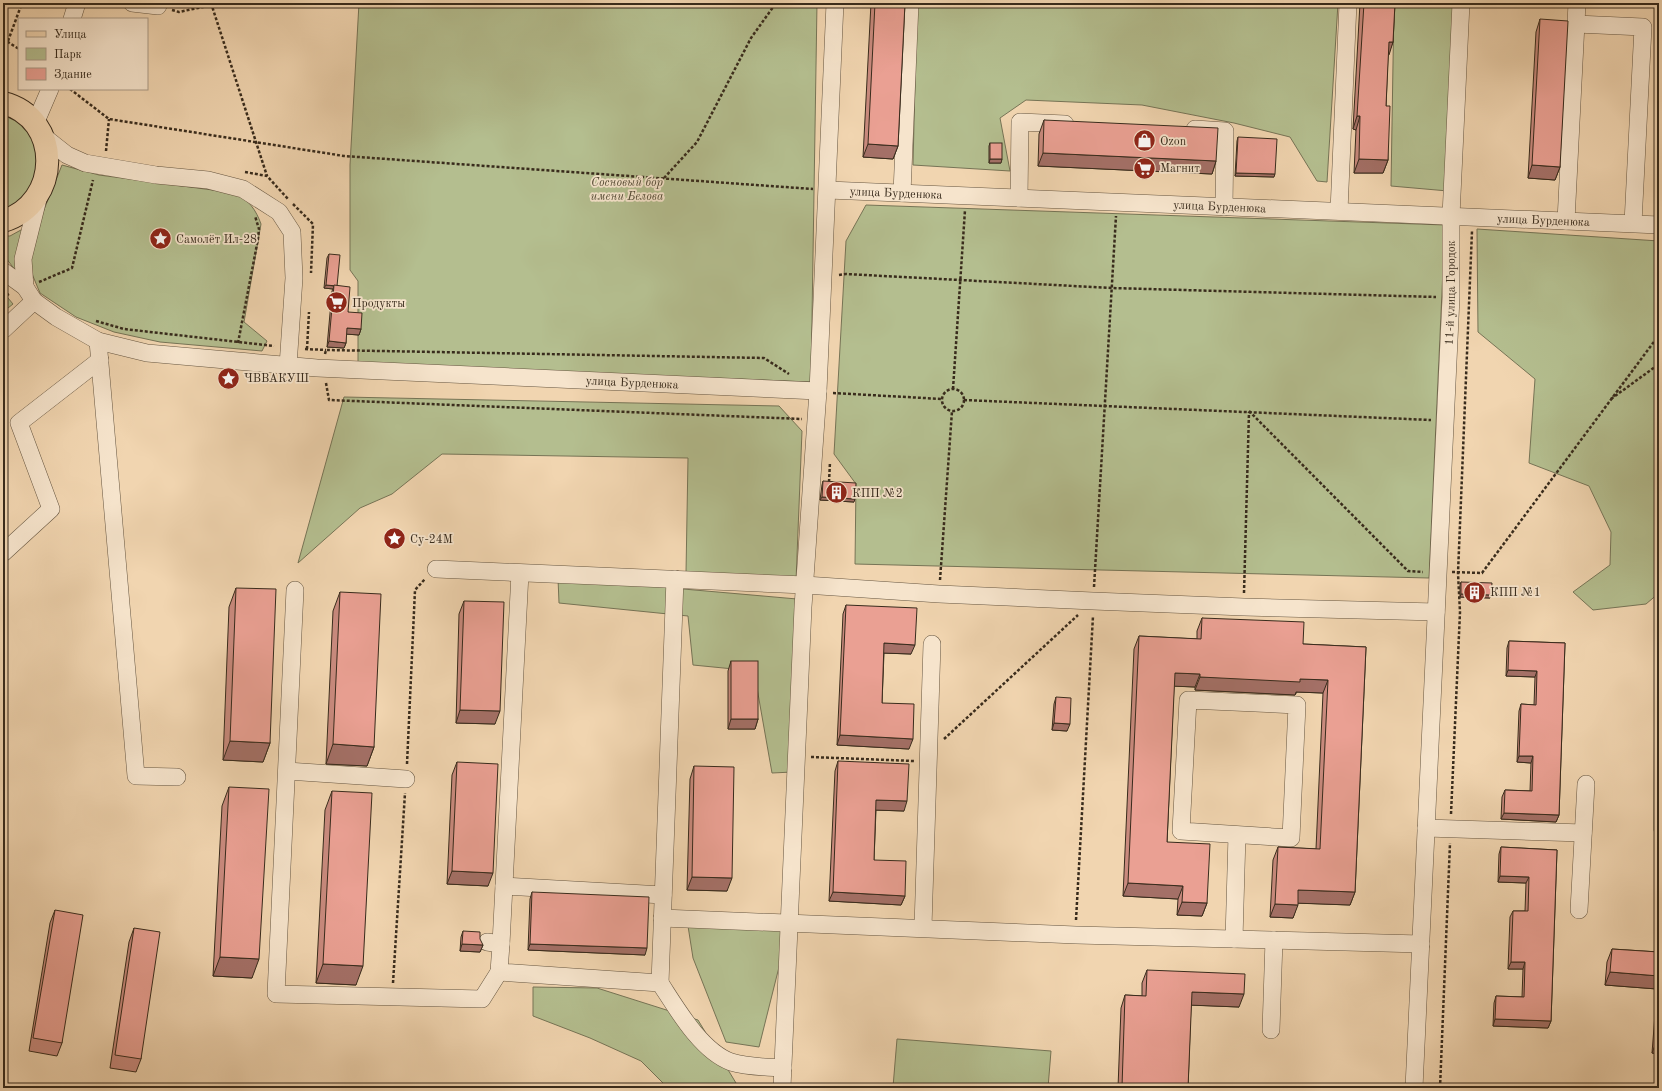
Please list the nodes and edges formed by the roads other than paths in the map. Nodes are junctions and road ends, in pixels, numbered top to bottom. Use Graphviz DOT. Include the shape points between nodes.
graph roads {
  1 [pos="77,3"];
  2 [pos="132,3"];
  3 [pos="834,3"];
  4 [pos="910,3"];
  5 [pos="1348,3"];
  6 [pos="1461,3"];
  7 [pos="1577,3"];
  8 [pos="158,5"];
  9 [pos="72,18"];
  10 [pos="1576,24"];
  11 [pos="3,86"];
  12 [pos="50,90"];
  13 [pos="3,103"];
  14 [pos="35,125"];
  15 [pos="1083,125"];
  16 [pos="1178,129"];
  17 [pos="828,190"];
  18 [pos="902,193"];
  19 [pos="39,195"];
  20 [pos="1019,198"];
  21 [pos="1224,206"];
  22 [pos="1339,211"];
  23 [pos="1451,216"];
  24 [pos="3,221"];
  25 [pos="1566,221"];
  26 [pos="1633,224"];
  27 [pos="1659,225"];
  28 [pos="3,271"];
  29 [pos="33,290"];
  30 [pos="3,330"];
  31 [pos="98,341"];
  32 [pos="100,360"];
  33 [pos="288,366"];
  34 [pos="818,392"];
  35 [pos="3,553"];
  36 [pos="436,569"];
  37 [pos="520,573"];
  38 [pos="675,579"];
  39 [pos="805,585"];
  40 [pos="295,590"];
  41 [pos="1436,612"];
  42 [pos="932,644"];
  43 [pos="286,771"];
  44 [pos="177,777"];
  45 [pos="406,779"];
  46 [pos="1586,784"];
  47 [pos="1426,828"];
  48 [pos="1583,833"];
  49 [pos="1237,835"];
  50 [pos="504,886"];
  51 [pos="663,895"];
  52 [pos="1579,910"];
  53 [pos="662,918"];
  54 [pos="790,922"];
  55 [pos="924,927"];
  56 [pos="1234,939"];
  57 [pos="1274,940"];
  58 [pos="1421,944"];
  59 [pos="499,972"];
  60 [pos="660,983"];
  61 [pos="1271,1030"];
  62 [pos="783,1068"];
  63 [pos="782,1088"];
  64 [pos="1414,1088"];
  1 -- 9 [label="street"];
  2 -- 8 [label="street"];
  3 -- 17 [label="street"];
  4 -- 18 [label="street"];
  5 -- 22 [label="street"];
  6 -- 23 [label="street, 11-й улица Городок"];
  7 -- 10 [label="street"];
  10 -- 25 [label="street"];
  10 -- 26 [label="street" via="1643,27"];
  11 -- 14 [label="main road"];
  12 -- 14 [label="street"];
  13 -- 14 [label="main road" via="10,105"];
  14 -- 19 [label="main road" via="48,156 47,176"];
  14 -- 33 [label="street" via="68,155 85,163 208,180 243,189 279,212 292,232 294,278"];
  15 -- 20 [label="street" via="1020,122"];
  16 -- 21 [label="street" via="1225,130"];
  17 -- 18 [label="street, улица Бурденюка"];
  17 -- 34 [label="street"];
  18 -- 20 [label="street, улица Бурденюка"];
  19 -- 24 [label="main road" via="27,208"];
  19 -- 29 [label="street" via="23,259"];
  20 -- 21 [label="street, улица Бурденюка"];
  21 -- 22 [label="street, улица Бурденюка"];
  22 -- 23 [label="street, улица Бурденюка"];
  23 -- 25 [label="street, улица Бурденюка"];
  23 -- 41 [label="street, 11-й улица Городок" via="1451,297"];
  25 -- 26 [label="street, улица Бурденюка"];
  26 -- 27 [label="street, улица Бурденюка"];
  28 -- 29 [label="street, улица Бурденюка"];
  29 -- 30 [label="street"];
  29 -- 31 [label="street, улица Бурденюка" via="56,318"];
  31 -- 32 [label="street"];
  31 -- 33 [label="street, улица Бурденюка" via="147,353"];
  32 -- 35 [label="street" via="18,423 51,509"];
  32 -- 44 [label="street" via="136,776"];
  33 -- 34 [label="street, улица Бурденюка"];
  34 -- 39 [label="street"];
  36 -- 37 [label="street"];
  37 -- 38 [label="street"];
  37 -- 50 [label="street"];
  38 -- 39 [label="street"];
  38 -- 51 [label="street"];
  39 -- 41 [label="street" via="939,594"];
  39 -- 54 [label="street"];
  40 -- 43 [label="street"];
  41 -- 47 [label="street, 11-й улица Городок"];
  42 -- 55 [label="street"];
  43 -- 45 [label="street"];
  43 -- 59 [label="street" via="276,994 482,999"];
  46 -- 48 [label="street"];
  47 -- 48 [label="street"];
  47 -- 58 [label="street, 11-й улица Городок"];
  48 -- 52 [label="street"];
  49 -- 49 [label="street" via="1291,838 1298,705 1188,700 1181,831"];
  49 -- 56 [label="street"];
  50 -- 51 [label="street"];
  50 -- 59 [label="street" via="494,943"];
  51 -- 53 [label="street"];
  53 -- 54 [label="street"];
  53 -- 60 [label="street"];
  54 -- 55 [label="street"];
  54 -- 62 [label="street"];
  55 -- 56 [label="street" via="1076,935"];
  56 -- 57 [label="street"];
  57 -- 58 [label="street"];
  57 -- 61 [label="street"];
  58 -- 64 [label="street, 11-й улица Городок"];
  59 -- 60 [label="street"];
  60 -- 62 [label="street" via="687,1023 716,1054 731,1062"];
  62 -- 63 [label="street"];
}
